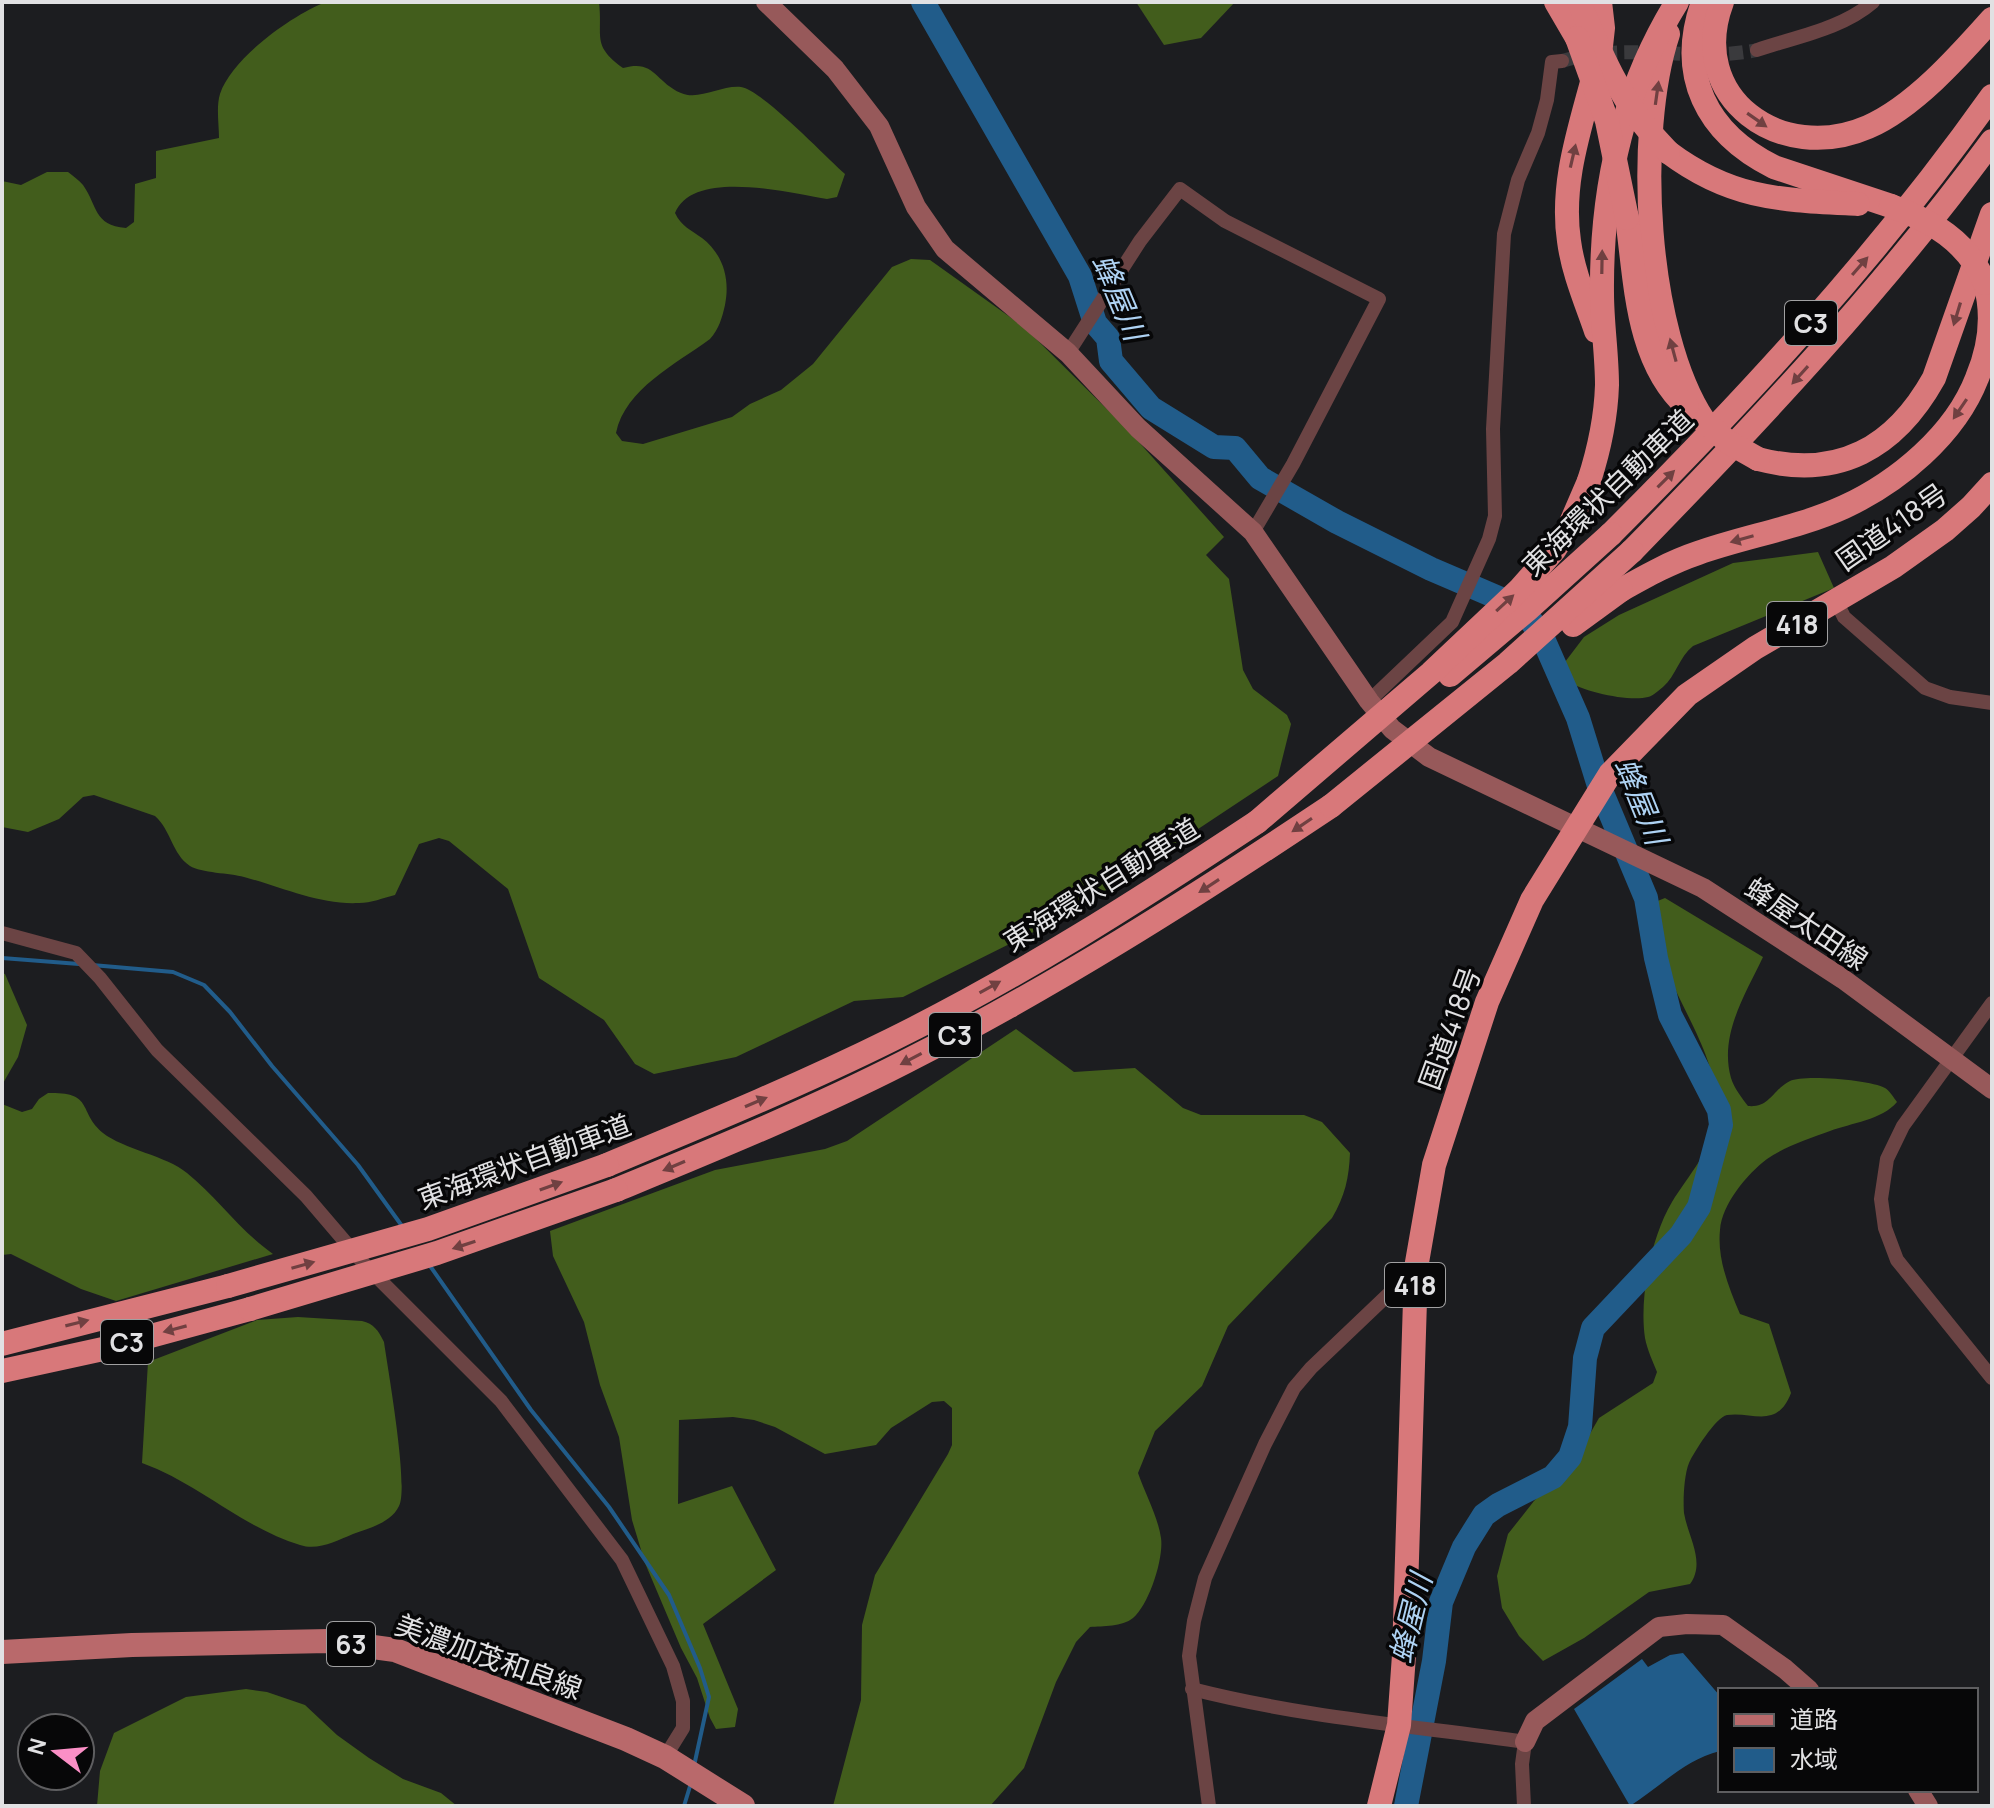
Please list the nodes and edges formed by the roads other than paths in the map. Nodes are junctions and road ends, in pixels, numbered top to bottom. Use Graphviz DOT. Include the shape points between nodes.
graph roads {
  1 [pos="766,2"];
  2 [pos="1556,2"];
  3 [pos="1579,2"];
  4 [pos="1600,2"];
  5 [pos="1679,2"];
  6 [pos="1703,2"];
  7 [pos="1722,2"];
  8 [pos="1873,2"];
  9 [pos="1992,19"];
  10 [pos="1757,50"];
  11 [pos="1562,61"];
  12 [pos="1992,96"];
  13 [pos="1992,141"];
  14 [pos="1891,206"];
  15 [pos="1992,214"];
  16 [pos="1068,353"];
  17 [pos="1606,368"];
  18 [pos="1704,421"];
  19 [pos="1992,484"];
  20 [pos="1253,532"];
  21 [pos="1836,601"];
  22 [pos="1369,701"];
  23 [pos="1992,703"];
  24 [pos="1331,806"];
  25 [pos="1257,822"];
  26 [pos="1577,827"];
  27 [pos="2,933"];
  28 [pos="1992,1003"];
  29 [pos="1950,1058"];
  30 [pos="1992,1089"];
  31 [pos="1416,1268"];
  32 [pos="2,1344"];
  33 [pos="2,1371"];
  34 [pos="1992,1378"];
  35 [pos="2,1652"];
  36 [pos="1807,1688"];
  37 [pos="1192,1689"];
  38 [pos="1399,1725"];
  39 [pos="1525,1742"];
  40 [pos="671,1761"];
  41 [pos="743,1806"];
  42 [pos="1209,1806"];
  43 [pos="1379,1806"];
  44 [pos="1524,1806"];
  1 -- 16 [label="street, 蜂屋太田線" via="835,69 879,126 916,207 945,249"];
  2 -- 18 [label="highway, bridge" via="1577,38 1607,121 1652,356 1670,391"];
  3 -- 14 [label="highway, bridge" via="1620,92 1648,132 1710,180 1784,199"];
  17 -- 4 [label="highway, one-way" via="1575,269 1567,219 1570,170 1601,46"];
  17 -- 5 [label="highway, one-way" via="1602,246 1617,140 1647,54"];
  18 -- 5 [label="highway, one-way" via="1683,384 1670,340 1651,206 1652,126 1665,43"];
  6 -- 14 [label="highway" via="1694,36 1695,78 1701,98 1725,134 1774,167"];
  7 -- 9 [label="highway, one-way" via="1714,42 1726,87 1751,117 1807,139 1848,134 1893,111"];
  8 -- 10 [label="street" via="1833,25"];
  11 -- 22 [label="street" via="1552,62 1538,133 1504,234 1493,429 1495,516 1489,539 1452,622"];
  25 -- 12 [label="highway, 東海環状自動車道 / C3, one-way, bridge" via="1446,679 1611,534 1785,353 1874,250"];
  13 -- 24 [label="highway, 東海環状自動車道 / C3, one-way, bridge" via="1805,370 1632,551 1519,654"];
  14 -- 24 [label="highway, one-way, bridge" via="1955,239 1976,265 1991,303 1983,364 1947,427 1910,465 1868,495 1693,554 1621,590 1393,767"];
  15 -- 18 [label="highway, one-way, bridge" via="1934,378 1892,434 1861,453 1800,467 1758,459"];
  16 -- 20 [label="street, 蜂屋太田線" via="1138,428"];
  16 -- 20 [label="street" via="1180,189 1225,221 1379,299"];
  25 -- 17 [label="highway, one-way, bridge" via="1431,673 1555,549 1589,481 1601,437"];
  19 -- 21 [label="highway, 国道418号 / 418" via="1945,530"];
  20 -- 22 [label="street, 蜂屋太田線"];
  21 -- 23 [label="street" via="1855,628 1925,688"];
  21 -- 26 [label="highway, 国道418号 / 418" via="1687,695 1610,774"];
  22 -- 26 [label="street, 蜂屋太田線" via="1392,729 1429,757"];
  24 -- 33 [label="highway, 東海環状自動車道 / C3, one-way, bridge" via="1093,958 904,1063 616,1190 437,1253 250,1309"];
  32 -- 25 [label="highway, 東海環状自動車道 / C3, one-way, bridge" via="428,1229 607,1165 893,1039 1083,934"];
  26 -- 29 [label="street, 蜂屋太田線" via="1703,888 1843,979"];
  26 -- 31 [label="highway, 国道418号 / 418" via="1532,900 1487,1002 1434,1165"];
  27 -- 40 [label="street" via="76,953 157,1050 306,1196 373,1273 501,1401 622,1560 673,1666 683,1701 683,1728"];
  28 -- 29 [label="street"];
  29 -- 30 [label="street, 蜂屋太田線"];
  29 -- 34 [label="street" via="1903,1126 1887,1159 1881,1199 1897,1260"];
  31 -- 37 [label="street" via="1294,1388 1205,1578 1189,1656"];
  31 -- 38 [label="highway, 国道418号 / 418"];
  35 -- 40 [label="main road, 美濃加茂和良線 / 63" via="329,1641 395,1650"];
  36 -- 39 [label="street" via="1723,1625 1659,1627 1535,1721"];
  37 -- 38 [label="street"];
  37 -- 42 [label="street"];
  38 -- 39 [label="street"];
  38 -- 43 [label="highway, 国道418号 / 418"];
  39 -- 44 [label="street"];
  40 -- 41 [label="main road, 美濃加茂和良線 / 63"];
}
